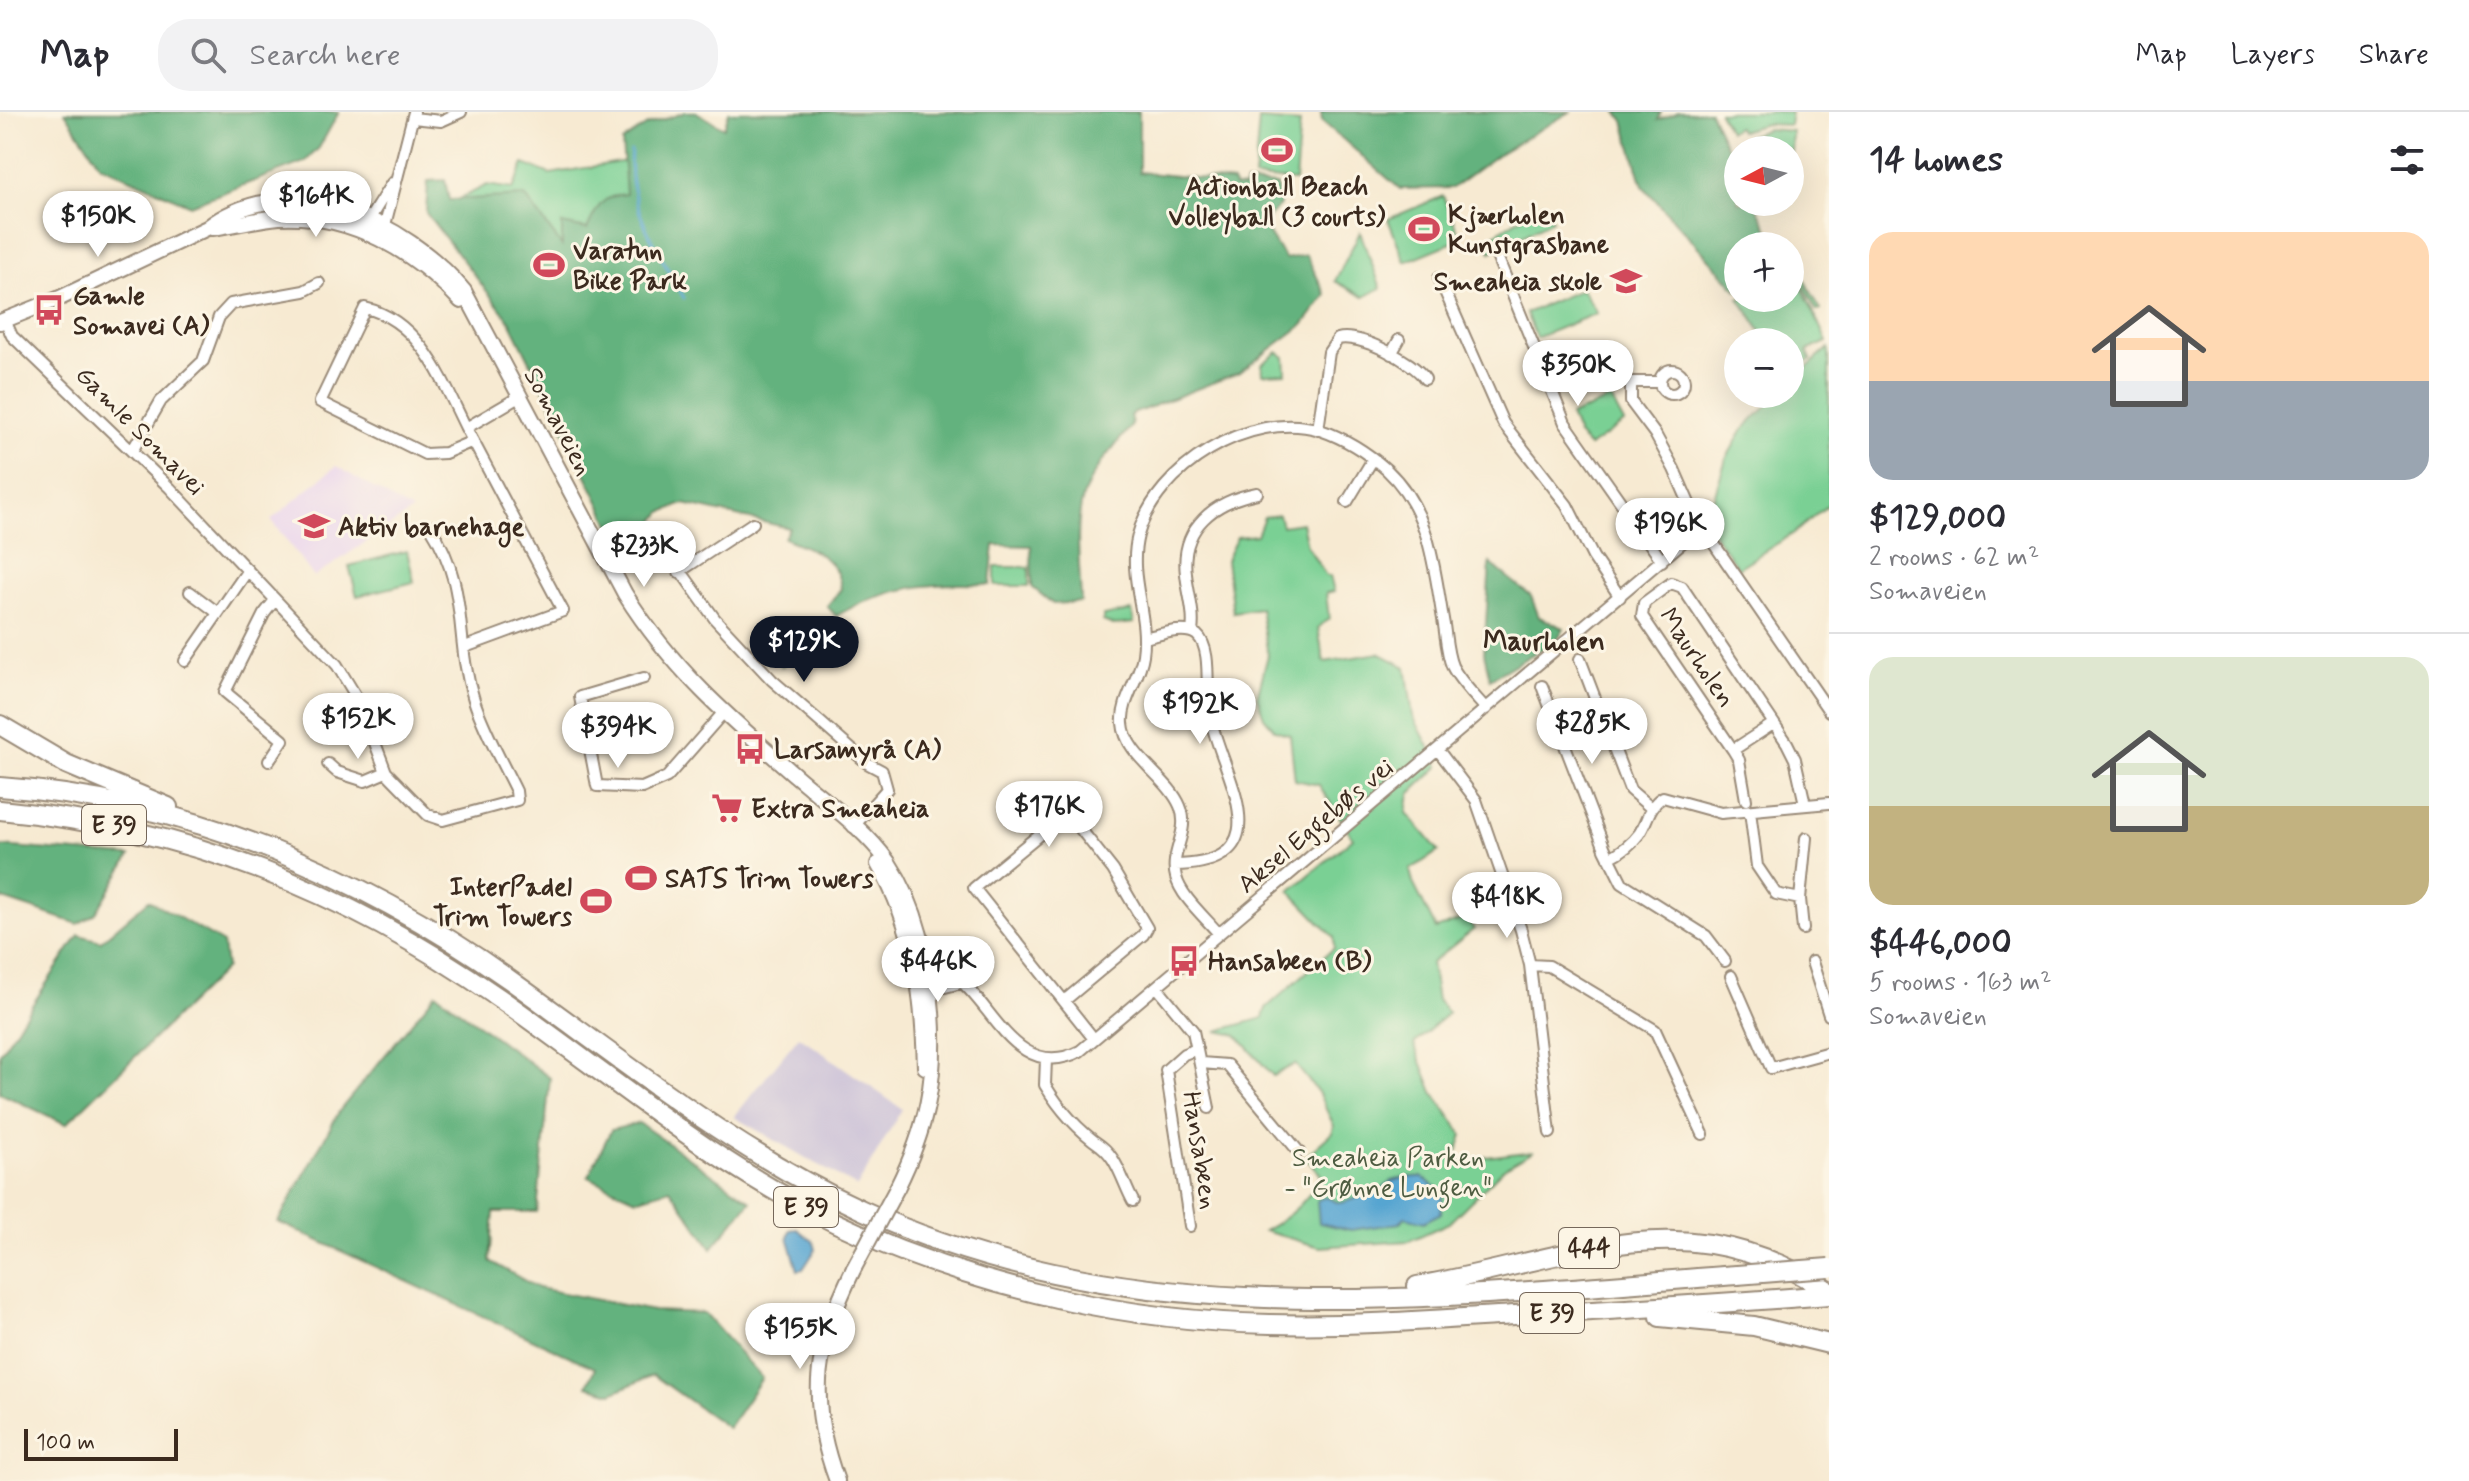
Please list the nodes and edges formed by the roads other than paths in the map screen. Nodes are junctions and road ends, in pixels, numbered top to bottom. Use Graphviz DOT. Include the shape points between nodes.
graph roads {
  1 [pos="461,112"];
  2 [pos="414,115"];
  3 [pos="398,175"];
  4 [pos="370,218"];
  5 [pos="385,225"];
  6 [pos="207,228"];
  7 [pos="371,235"];
  8 [pos="1496,254"];
  9 [pos="1439,278"];
  10 [pos="319,283"];
  11 [pos="477,319"];
  12 [pos="2,321"];
  13 [pos="1399,340"];
  14 [pos="1391,354"];
  15 [pos="1425,379"];
  16 [pos="1660,382"];
  17 [pos="519,397"];
  18 [pos="466,428"];
  19 [pos="1318,430"];
  20 [pos="473,441"];
  21 [pos="132,451"];
  22 [pos="1373,459"];
  23 [pos="1257,493"];
  24 [pos="1347,502"];
  25 [pos="753,523"];
  26 [pos="430,526"];
  27 [pos="652,531"];
  28 [pos="1697,535"];
  29 [pos="1662,561"];
  30 [pos="248,570"];
  31 [pos="679,572"];
  32 [pos="190,592"];
  33 [pos="1620,597"];
  34 [pos="275,600"];
  35 [pos="218,613"];
  36 [pos="1192,632"];
  37 [pos="1144,638"];
  38 [pos="465,647"];
  39 [pos="1580,659"];
  40 [pos="185,661"];
  41 [pos="644,678"];
  42 [pos="1542,686"];
  43 [pos="1486,709"];
  44 [pos="1829,711"];
  45 [pos="723,713"];
  46 [pos="1773,724"];
  47 [pos="0,725"];
  48 [pos="1438,750"];
  49 [pos="1733,750"];
  50 [pos="269,761"];
  51 [pos="328,764"];
  52 [pos="386,772"];
  53 [pos="0,787"];
  54 [pos="1829,803"];
  55 [pos="1805,804"];
  56 [pos="1748,806"];
  57 [pos="1651,808"];
  58 [pos="0,810"];
  59 [pos="202,824"];
  60 [pos="853,827"];
  61 [pos="1806,838"];
  62 [pos="1609,858"];
  63 [pos="1175,865"];
  64 [pos="1800,899"];
  65 [pos="1803,929"];
  66 [pos="1219,934"];
  67 [pos="1725,961"];
  68 [pos="1812,962"];
  69 [pos="1530,965"];
  70 [pos="1731,976"];
  71 [pos="926,982"];
  72 [pos="1157,987"];
  73 [pos="1064,1001"];
  74 [pos="1829,1015"];
  75 [pos="1094,1039"];
  76 [pos="1197,1049"];
  77 [pos="1829,1052"];
  78 [pos="1046,1059"];
  79 [pos="1201,1063"];
  80 [pos="1209,1108"];
  81 [pos="1550,1133"];
  82 [pos="1703,1134"];
  83 [pos="1299,1152"];
  84 [pos="1133,1201"];
  85 [pos="1190,1226"];
  86 [pos="1829,1268"];
  87 [pos="1829,1293"];
  88 [pos="1343,1298"];
  89 [pos="1635,1309"];
  90 [pos="1829,1344"];
  91 [pos="837,1481"];
  1 -- 2 [label="street" via="441,121"];
  2 -- 3 [label="street"];
  3 -- 4 [label="street"];
  3 -- 5 [label="street"];
  4 -- 5 [label="main road, Somaveien"];
  4 -- 6 [label="main road, Somaveien" via="282,203 246,208"];
  4 -- 7 [label="street"];
  5 -- 7 [label="street"];
  5 -- 11 [label="main road, Somaveien" via="438,262 464,291"];
  6 -- 7 [label="main road, Somaveien" via="298,218"];
  6 -- 12 [label="main road, Somaveien"];
  7 -- 11 [label="main road, Somaveien" via="432,272"];
  8 -- 29 [label="street" via="1570,431"];
  9 -- 33 [label="street" via="1503,423 1567,505"];
  10 -- 21 [label="street" via="224,310 203,361 161,401"];
  11 -- 17 [label="main road, Somaveien"];
  12 -- 21 [label="street, Gamle Somavei"];
  13 -- 14 [label="street"];
  14 -- 15 [label="street"];
  14 -- 19 [label="street" via="1349,337 1334,342"];
  16 -- 28 [label="street" via="1631,382 1631,402 1674,469"];
  17 -- 18 [label="street"];
  17 -- 45 [label="main road, Somaveien" via="653,638"];
  18 -- 20 [label="street"];
  18 -- 20 [label="street" via="415,338 397,322 365,308 320,402 425,454 445,453"];
  19 -- 22 [label="street"];
  19 -- 37 [label="street" via="1258,430 1194,460 1156,493 1134,557"];
  20 -- 38 [label="street" via="563,609 560,615"];
  21 -- 30 [label="street, Gamle Somavei"];
  22 -- 24 [label="street"];
  22 -- 43 [label="street" via="1405,489 1422,519 1451,662"];
  23 -- 36 [label="street" via="1218,505 1190,538 1185,564"];
  25 -- 31 [label="street"];
  26 -- 38 [label="street, Gamle Somavei" via="452,569"];
  27 -- 31 [label="street"];
  28 -- 29 [label="street, Aksel Eggebøs vei"];
  28 -- 44 [label="street" via="1712,541"];
  29 -- 33 [label="street, Aksel Eggebøs vei"];
  30 -- 34 [label="street, Gamle Somavei"];
  30 -- 35 [label="street"];
  31 -- 60 [label="street" via="772,680 882,771 887,789"];
  32 -- 35 [label="street"];
  33 -- 43 [label="street, Aksel Eggebøs vei"];
  34 -- 50 [label="street" via="225,692 283,740"];
  34 -- 52 [label="street, Gamle Somavei" via="350,683"];
  35 -- 40 [label="street"];
  36 -- 37 [label="street"];
  36 -- 63 [label="street" via="1207,651 1205,688 1212,729 1231,776 1239,825 1236,840 1223,854"];
  37 -- 63 [label="street" via="1140,673 1123,711 1123,726 1181,807 1185,824"];
  38 -- 52 [label="street, Gamle Somavei" via="474,702 517,800 436,820"];
  39 -- 57 [label="street" via="1630,790"];
  41 -- 45 [label="street" via="580,697 597,786 642,788 667,777"];
  42 -- 62 [label="street"];
  43 -- 48 [label="street, Aksel Eggebøs vei"];
  45 -- 60 [label="main road, Somaveien"];
  46 -- 49 [label="street"];
  46 -- 49 [label="street, Maurholen" via="1682,587 1675,582 1667,585 1644,603 1642,616"];
  46 -- 55 [label="street, Maurholen" via="1795,759"];
  47 -- 59 [label="highway, E 39" via="66,764"];
  48 -- 66 [label="street, Aksel Eggebøs vei"];
  48 -- 69 [label="street" via="1476,800"];
  49 -- 56 [label="street, Maurholen"];
  51 -- 52 [label="street" via="365,781"];
  53 -- 59 [label="highway, E 39" via="75,796"];
  54 -- 55 [label="street"];
  55 -- 56 [label="street"];
  56 -- 57 [label="street" via="1712,812 1670,797"];
  56 -- 64 [label="street, Maurholen" via="1760,874 1776,894"];
  57 -- 62 [label="street" via="1630,845"];
  58 -- 89 [label="highway, E 39" via="162,836 294,880 435,955 687,1137 792,1200 857,1233 973,1275 1115,1310 1223,1322 1355,1323"];
  59 -- 88 [label="highway, E 39" via="307,863 404,912 507,978 713,1126 803,1181 898,1225 976,1254 1122,1287 1222,1297"];
  60 -- 71 [label="main road, Somaveien" via="900,905"];
  61 -- 64 [label="street"];
  62 -- 67 [label="street" via="1631,892 1706,936"];
  63 -- 66 [label="street" via="1181,888"];
  64 -- 65 [label="street"];
  66 -- 72 [label="street, Aksel Eggebøs vei"];
  68 -- 74 [label="street"];
  69 -- 81 [label="street"];
  69 -- 82 [label="street" via="1549,966 1655,1030"];
  70 -- 77 [label="street" via="1771,1068"];
  71 -- 78 [label="street" via="961,983 1015,1046"];
  71 -- 91 [label="main road, Somaveien, bridge" via="934,1070 925,1116 897,1188 828,1323 820,1364 819,1412"];
  72 -- 75 [label="street, Aksel Eggebøs vei"];
  72 -- 76 [label="street, Hansabeen" via="1193,1031"];
  73 -- 73 [label="street" via="974,888 1067,812 1113,870 1147,928"];
  73 -- 75 [label="street"];
  75 -- 78 [label="street, Aksel Eggebøs vei" via="1071,1056"];
  76 -- 79 [label="street, Hansabeen"];
  76 -- 85 [label="street, Hansabeen" via="1166,1070"];
  78 -- 84 [label="street" via="1049,1092 1118,1168"];
  79 -- 80 [label="street, Hansabeen"];
  79 -- 83 [label="street, Hansabeen" via="1227,1065"];
  86 -- 88 [label="highway, E 39, bridge"];
  87 -- 88 [label="highway, 444" via="1793,1269 1744,1249 1678,1239 1605,1244 1469,1278"];
  87 -- 89 [label="highway, E 39"];
  89 -- 90 [label="highway" via="1659,1317 1777,1330"];
}
